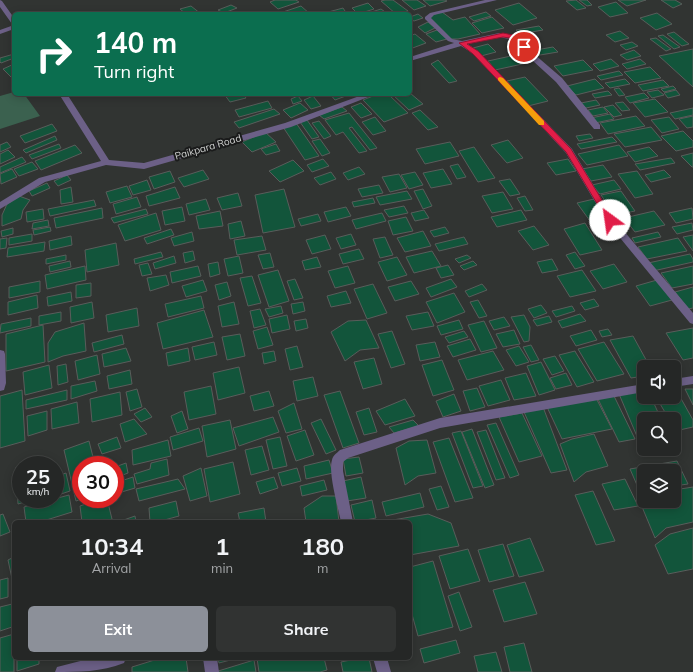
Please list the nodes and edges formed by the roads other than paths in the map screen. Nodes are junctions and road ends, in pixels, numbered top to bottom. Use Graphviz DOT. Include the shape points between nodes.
graph roads {
  1 [pos="494,0"];
  2 [pos="0,2"];
  3 [pos="12,20"];
  4 [pos="12,28"];
  5 [pos="0,32"];
  6 [pos="462,43"];
  7 [pos="412,58"];
  8 [pos="64,96"];
  9 [pos="367,96"];
  10 [pos="597,127"];
  11 [pos="106,162"];
  12 [pos="0,206"];
  13 [pos="693,320"];
  14 [pos="0,354"];
  15 [pos="693,380"];
  16 [pos="681,382"];
  17 [pos="0,387"];
  18 [pos="637,389"];
  19 [pos="347,520"];
  20 [pos="111,660"];
  21 [pos="210,660"];
  22 [pos="381,660"];
  23 [pos="62,672"];
  24 [pos="212,672"];
  25 [pos="384,672"];
  1 -- 6 [label="street" via="428,16 428,20 450,40"];
  2 -- 3 [label="street"];
  4 -- 5 [label="street"];
  6 -- 7 [label="street"];
  6 -- 10 [label="street" via="499,35 514,38 559,80"];
  6 -- 13 [label="street" via="476,53 569,151 610,220"];
  8 -- 11 [label="street"];
  9 -- 11 [label="street, Paikpara Road" via="310,117 144,166"];
  11 -- 12 [label="street, Paikpara Road" via="42,180"];
  14 -- 17 [label="street"];
  15 -- 16 [label="street"];
  18 -- 19 [label="street" via="440,423 344,454 337,460 337,471"];
  20 -- 23 [label="street"];
  21 -- 24 [label="street"];
  22 -- 25 [label="street"];
}
